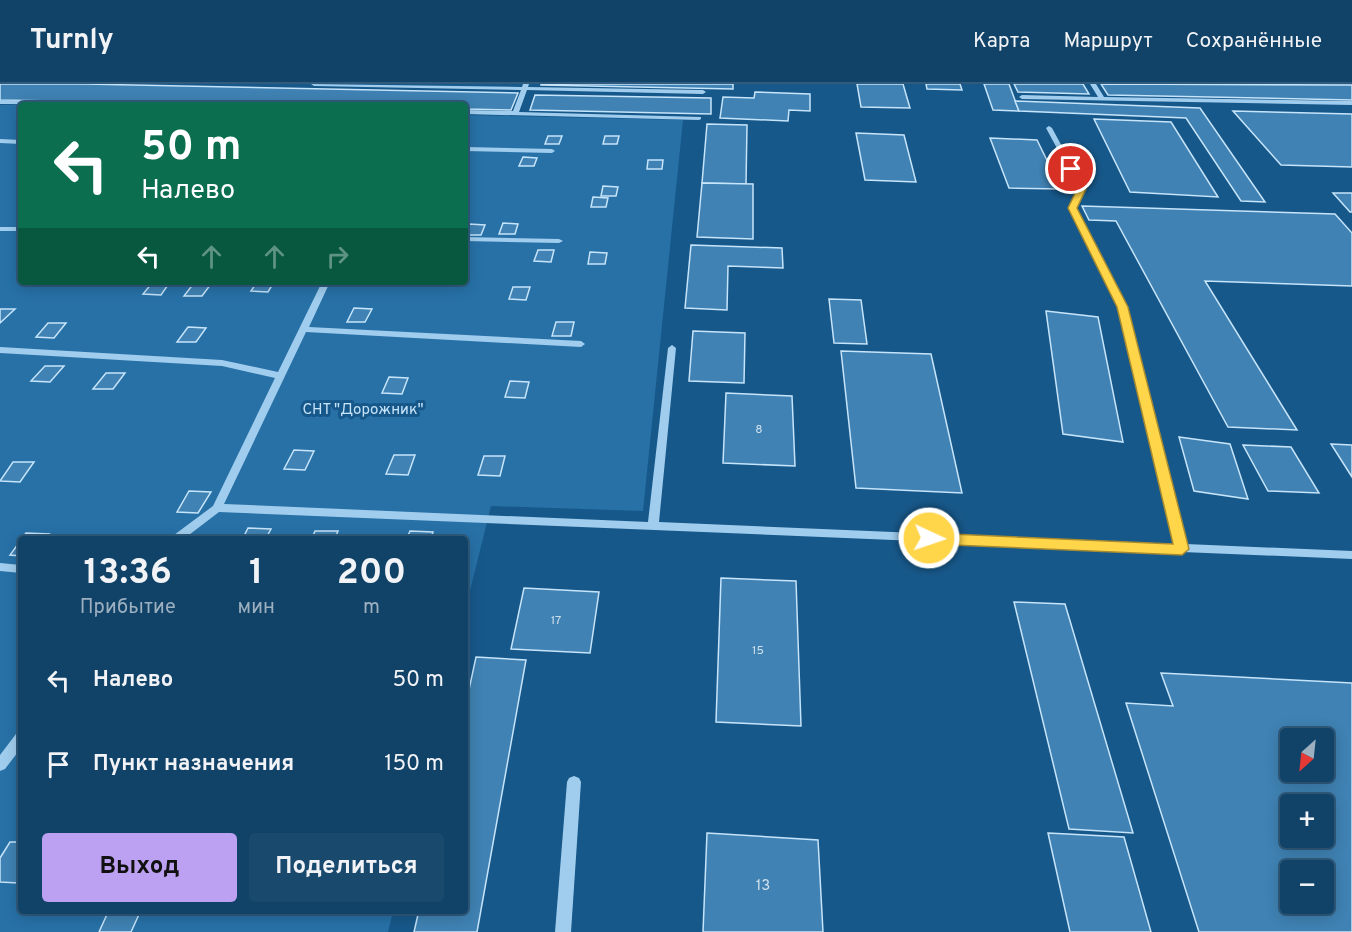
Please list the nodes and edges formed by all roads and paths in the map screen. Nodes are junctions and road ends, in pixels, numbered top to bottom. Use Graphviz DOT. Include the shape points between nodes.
graph roads {
  1 [pos="314,84"];
  2 [pos="1092,84"];
  3 [pos="525,86"];
  4 [pos="703,92"];
  5 [pos="1022,97"];
  6 [pos="1102,98"];
  7 [pos="0,102"];
  8 [pos="18,102"];
  9 [pos="1352,103"];
  10 [pos="468,112"];
  11 [pos="515,113"];
  12 [pos="699,118"];
  13 [pos="1049,128"];
  14 [pos="0,141"];
  15 [pos="18,142"];
  16 [pos="468,149"];
  17 [pos="552,151"];
  18 [pos="0,229"];
  19 [pos="18,229"];
  20 [pos="468,238"];
  21 [pos="559,240"];
  22 [pos="325,285"];
  23 [pos="304,329"];
  24 [pos="581,344"];
  25 [pos="672,348"];
  26 [pos="0,350"];
  27 [pos="281,376"];
  28 [pos="217,508"];
  29 [pos="653,526"];
  30 [pos="181,536"];
  31 [pos="1182,549"];
  32 [pos="1352,555"];
  33 [pos="0,567"];
  34 [pos="18,569"];
  35 [pos="16,752"];
  36 [pos="0,765"];
  37 [pos="574,782"];
  38 [pos="563,932"];
  1 -- 3 [label="street"];
  2 -- 6 [label="street"];
  3 -- 4 [label="street"];
  3 -- 11 [label="street"];
  5 -- 6 [label="street"];
  6 -- 9 [label="street"];
  7 -- 8 [label="street"];
  10 -- 11 [label="street"];
  11 -- 12 [label="street"];
  13 -- 31 [label="street" via="1082,189 1073,208 1122,307"];
  14 -- 15 [label="street"];
  16 -- 17 [label="street"];
  18 -- 19 [label="street"];
  20 -- 21 [label="street"];
  22 -- 23 [label="street"];
  23 -- 24 [label="street"];
  23 -- 27 [label="street"];
  25 -- 29 [label="street"];
  26 -- 27 [label="street" via="222,363"];
  27 -- 28 [label="street"];
  28 -- 29 [label="street"];
  28 -- 30 [label="street"];
  29 -- 31 [label="street"];
  31 -- 32 [label="street"];
  33 -- 34 [label="street"];
  35 -- 36 [label="street"];
  37 -- 38 [label="street"];
}
